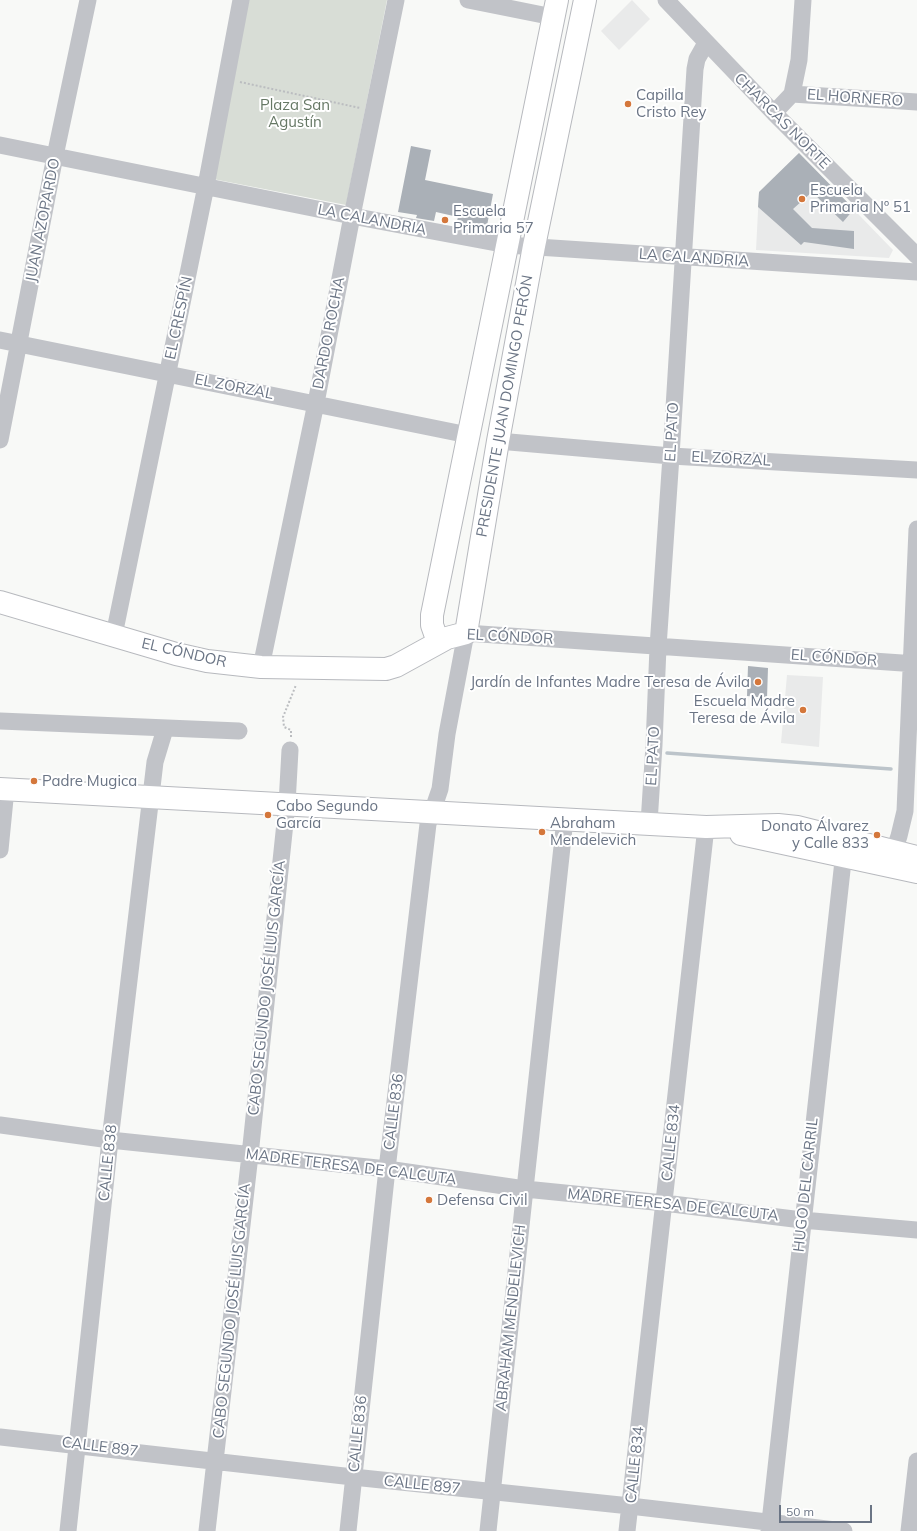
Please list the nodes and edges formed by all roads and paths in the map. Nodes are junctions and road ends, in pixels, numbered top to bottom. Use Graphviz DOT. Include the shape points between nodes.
graph roads {
  1 [pos="88,0"];
  2 [pos="241,0"];
  3 [pos="396,0"];
  4 [pos="468,0"];
  5 [pos="585,0"];
  6 [pos="666,0"];
  7 [pos="803,0"];
  8 [pos="555,9"];
  9 [pos="706,43"];
  10 [pos="226,79"];
  11 [pos="792,94"];
  12 [pos="917,102"];
  13 [pos="373,111"];
  14 [pos="774,113"];
  15 [pos="0,145"];
  16 [pos="55,156"];
  17 [pos="206,186"];
  18 [pos="352,216"];
  19 [pos="507,245"];
  20 [pos="534,246"];
  21 [pos="917,256"];
  22 [pos="682,257"];
  23 [pos="917,272"];
  24 [pos="0,340"];
  25 [pos="19,344"];
  26 [pos="167,374"];
  27 [pos="316,403"];
  28 [pos="468,435"];
  29 [pos="0,440"];
  30 [pos="498,441"];
  31 [pos="671,456"];
  32 [pos="917,470"];
  33 [pos="917,529"];
  34 [pos="0,602"];
  35 [pos="466,633"];
  36 [pos="114,635"];
  37 [pos="438,642"];
  38 [pos="658,647"];
  39 [pos="914,664"];
  40 [pos="261,666"];
  41 [pos="296,685"];
  42 [pos="0,721"];
  43 [pos="165,729"];
  44 [pos="239,731"];
  45 [pos="290,750"];
  46 [pos="3,789"];
  47 [pos="151,796"];
  48 [pos="287,804"];
  49 [pos="432,812"];
  50 [pos="565,819"];
  51 [pos="649,823"];
  52 [pos="706,827"];
  53 [pos="844,847"];
  54 [pos="0,850"];
  55 [pos="894,851"];
  56 [pos="917,857"];
  57 [pos="917,872"];
  58 [pos="0,1125"];
  59 [pos="110,1140"];
  60 [pos="250,1155"];
  61 [pos="387,1169"];
  62 [pos="525,1189"];
  63 [pos="664,1203"];
  64 [pos="802,1220"];
  65 [pos="917,1230"];
  66 [pos="0,1436"];
  67 [pos="78,1444"];
  68 [pos="917,1460"];
  69 [pos="215,1461"];
  70 [pos="354,1477"];
  71 [pos="492,1493"];
  72 [pos="630,1506"];
  73 [pos="769,1527"];
  74 [pos="68,1531"];
  75 [pos="207,1531"];
  76 [pos="348,1531"];
  77 [pos="488,1531"];
  78 [pos="628,1531"];
  79 [pos="844,1531"];
  80 [pos="909,1531"];
  1 -- 16 [label="street, JUAN AZOPARDO"];
  2 -- 10 [label="street, EL CRESPÍN"];
  3 -- 13 [label="street, DARDO ROCHA"];
  4 -- 8 [label="street"];
  5 -- 20 [label="main road, PRESIDENTE JUAN DOMINGO PERÓN"];
  6 -- 9 [label="street, CHARCAS NORTE"];
  7 -- 11 [label="street" via="799,60"];
  8 -- 19 [label="main road, PRESIDENTE JUAN DOMINGO PERÓN"];
  9 -- 14 [label="street, CHARCAS NORTE"];
  9 -- 22 [label="street, EL PATO" via="695,69"];
  10 -- 13 [label="path"];
  10 -- 17 [label="street, EL CRESPÍN"];
  11 -- 12 [label="street, EL HORNERO"];
  11 -- 14 [label="street"];
  13 -- 18 [label="street, DARDO ROCHA"];
  14 -- 21 [label="street, CHARCAS NORTE"];
  15 -- 16 [label="street, LA CALANDRIA"];
  16 -- 17 [label="street, LA CALANDRIA"];
  16 -- 25 [label="street, JUAN AZOPARDO"];
  17 -- 18 [label="street, LA CALANDRIA"];
  17 -- 26 [label="street, EL CRESPÍN"];
  18 -- 19 [label="street, LA CALANDRIA"];
  18 -- 27 [label="street, DARDO ROCHA"];
  19 -- 20 [label="street, LA CALANDRIA"];
  19 -- 28 [label="main road, PRESIDENTE JUAN DOMINGO PERÓN"];
  20 -- 22 [label="street, LA CALANDRIA"];
  20 -- 30 [label="main road, PRESIDENTE JUAN DOMINGO PERÓN"];
  22 -- 23 [label="street, LA CALANDRIA"];
  22 -- 31 [label="street, EL PATO"];
  24 -- 25 [label="street, EL ZORZAL"];
  25 -- 26 [label="street, EL ZORZAL"];
  25 -- 29 [label="street, JUAN AZOPARDO"];
  26 -- 27 [label="street, EL ZORZAL"];
  26 -- 36 [label="street, EL CRESPÍN"];
  27 -- 28 [label="street, EL ZORZAL"];
  27 -- 40 [label="street, DARDO ROCHA"];
  28 -- 37 [label="main road, PRESIDENTE JUAN DOMINGO PERÓN" via="432,615 432,625"];
  30 -- 31 [label="street, EL ZORZAL"];
  30 -- 35 [label="main road, PRESIDENTE JUAN DOMINGO PERÓN"];
  31 -- 32 [label="street, EL ZORZAL"];
  31 -- 38 [label="street, EL PATO"];
  33 -- 39 [label="street"];
  34 -- 36 [label="main road, EL CÓNDOR"];
  35 -- 37 [label="main road, EL CÓNDOR"];
  35 -- 38 [label="street, EL CÓNDOR"];
  35 -- 49 [label="street, PRESIDENTE JUAN DOMINGO PERÓN" via="447,734 440,789"];
  36 -- 40 [label="main road, EL CÓNDOR" via="208,661"];
  37 -- 40 [label="main road, EL CÓNDOR" via="386,669"];
  38 -- 39 [label="street, EL CÓNDOR"];
  38 -- 51 [label="street, EL PATO"];
  39 -- 55 [label="street" via="905,811"];
  41 -- 45 [label="path" via="283,716 284,728 291,730"];
  42 -- 43 [label="street"];
  43 -- 44 [label="street"];
  43 -- 47 [label="street, CALLE 838" via="155,762"];
  45 -- 48 [label="street, CABO SEGUNDO JOSÉ LUIS GARCÍA"];
  46 -- 47 [label="main road"];
  46 -- 54 [label="street"];
  47 -- 48 [label="main road"];
  47 -- 59 [label="street, CALLE 838"];
  48 -- 49 [label="main road"];
  48 -- 60 [label="street, CABO SEGUNDO JOSÉ LUIS GARCÍA"];
  49 -- 50 [label="main road"];
  49 -- 61 [label="street, CALLE 836" via="427,832"];
  50 -- 51 [label="main road"];
  50 -- 62 [label="street, ABRAHAM MENDELEVICH"];
  51 -- 52 [label="main road"];
  52 -- 53 [label="main road"];
  52 -- 63 [label="street, CALLE 834"];
  53 -- 55 [label="main road"];
  53 -- 57 [label="main road"];
  53 -- 64 [label="street, HUGO DEL CARRIL"];
  55 -- 56 [label="main road"];
  58 -- 59 [label="street, MADRE TERESA DE CALCUTA"];
  59 -- 60 [label="street, MADRE TERESA DE CALCUTA"];
  59 -- 67 [label="street, CALLE 838"];
  60 -- 61 [label="street, MADRE TERESA DE CALCUTA"];
  60 -- 69 [label="street, CABO SEGUNDO JOSÉ LUIS GARCÍA"];
  61 -- 62 [label="street, MADRE TERESA DE CALCUTA"];
  61 -- 70 [label="street, CALLE 836"];
  62 -- 63 [label="street, MADRE TERESA DE CALCUTA"];
  62 -- 71 [label="street, ABRAHAM MENDELEVICH"];
  63 -- 64 [label="street, MADRE TERESA DE CALCUTA"];
  63 -- 72 [label="street, CALLE 834"];
  64 -- 65 [label="street, MADRE TERESA DE CALCUTA"];
  64 -- 73 [label="street, HUGO DEL CARRIL"];
  66 -- 67 [label="street, CALLE 897"];
  67 -- 69 [label="street, CALLE 897"];
  67 -- 74 [label="street, CALLE 838"];
  68 -- 80 [label="street"];
  69 -- 70 [label="street, CALLE 897"];
  69 -- 75 [label="street, CABO SEGUNDO JOSÉ LUIS GARCÍA"];
  70 -- 71 [label="street, CALLE 897"];
  70 -- 76 [label="street, CALLE 836"];
  71 -- 72 [label="street, CALLE 897"];
  71 -- 77 [label="street, ABRAHAM MENDELEVICH"];
  72 -- 73 [label="street, CALLE 897"];
  72 -- 78 [label="street, CALLE 834"];
  73 -- 79 [label="street, CALLE 897"];
}
